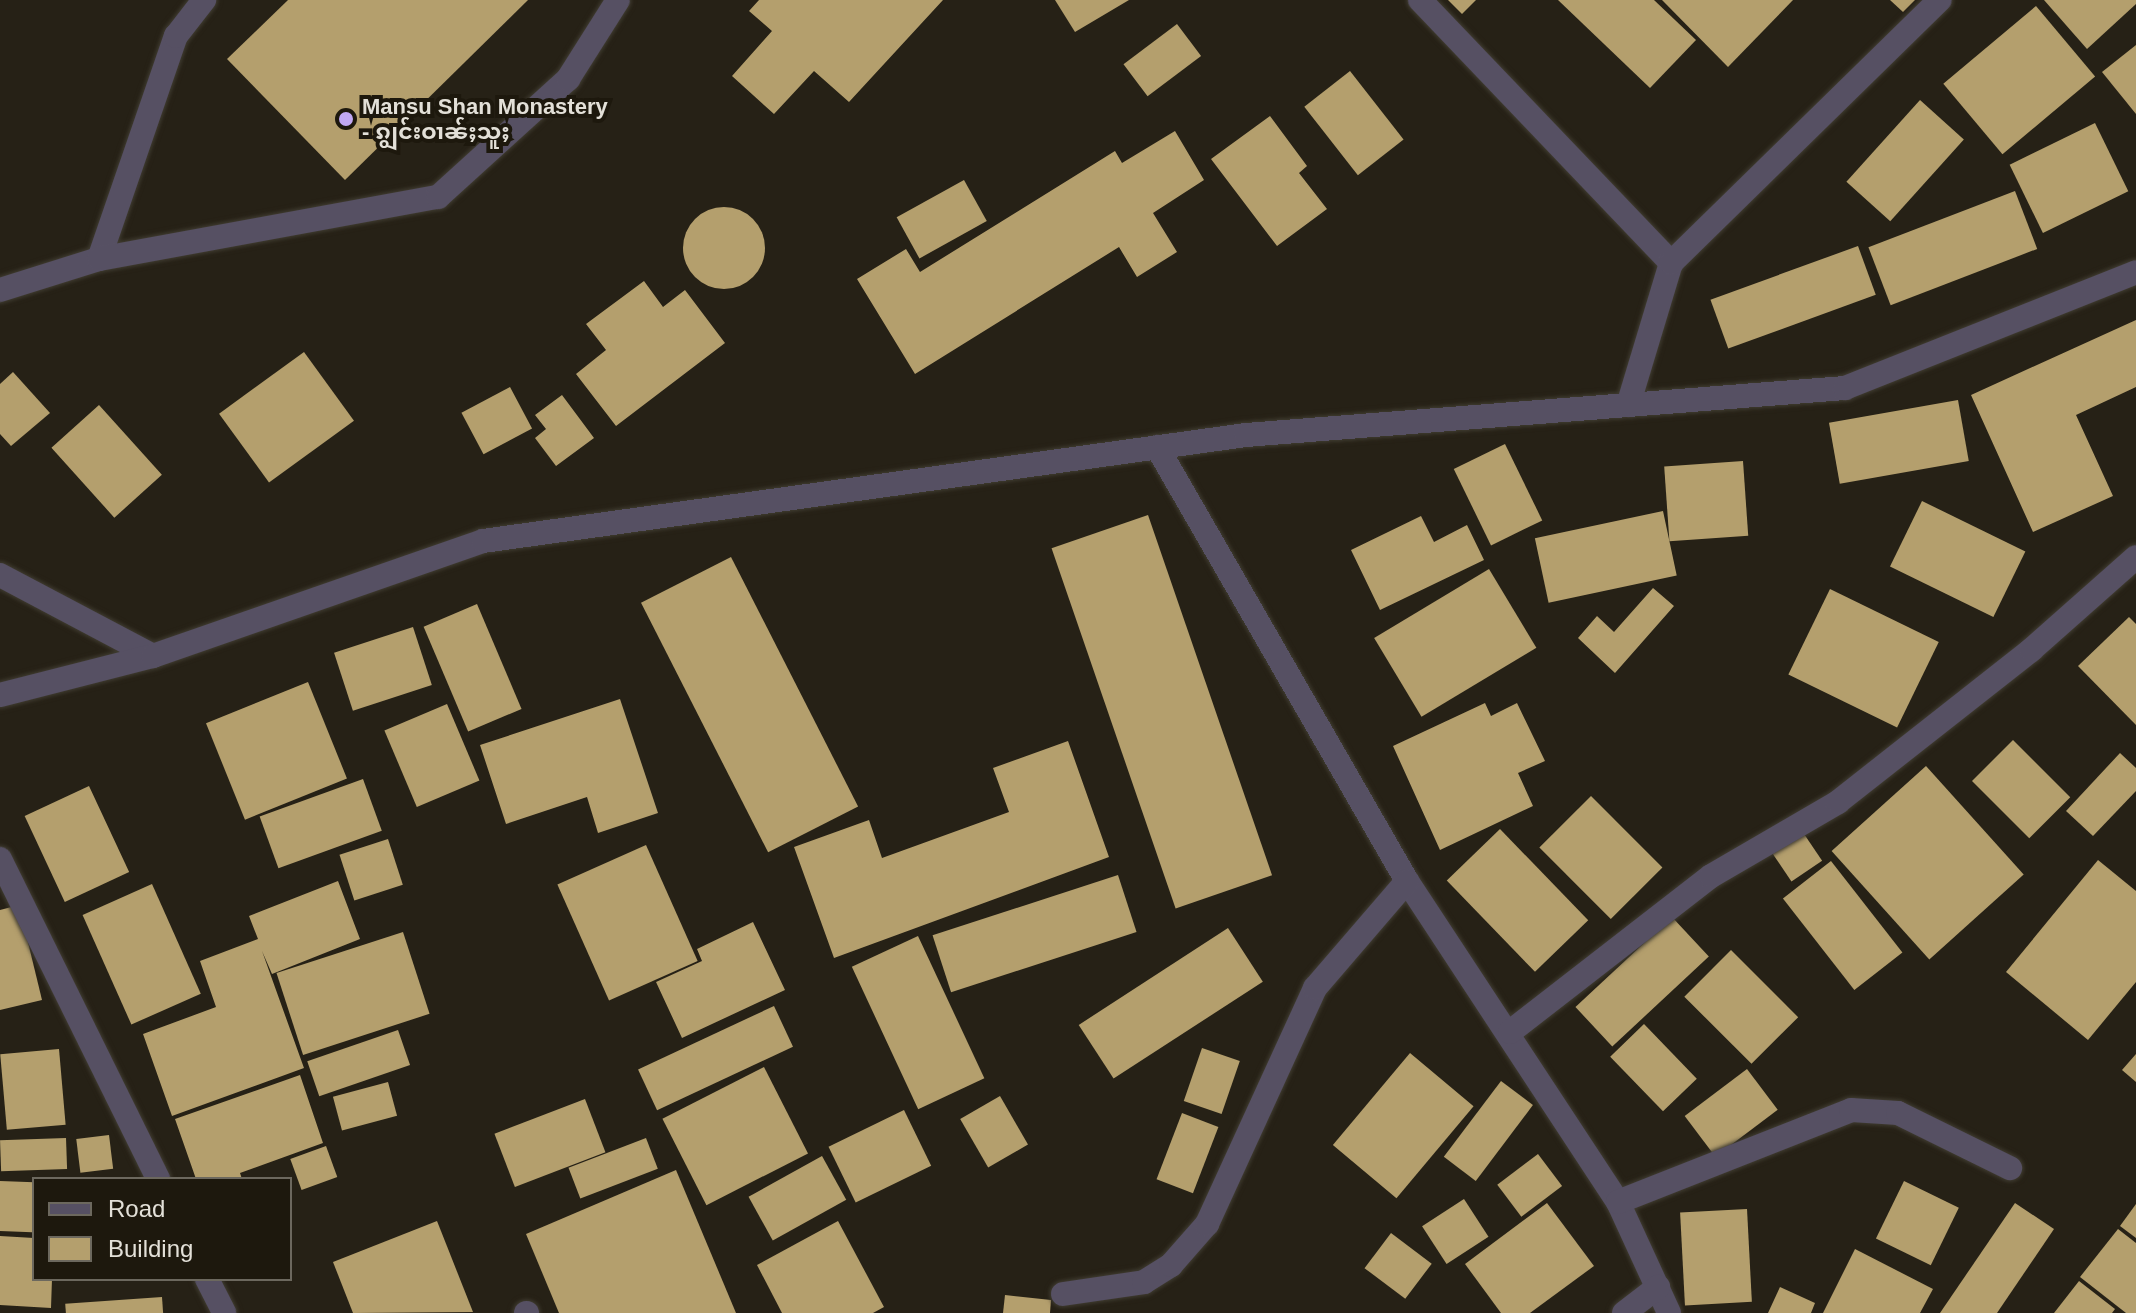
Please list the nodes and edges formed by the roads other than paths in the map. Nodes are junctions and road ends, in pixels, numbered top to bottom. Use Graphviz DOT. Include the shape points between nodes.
graph roads {
  1 [pos="204,0"];
  2 [pos="618,0"];
  3 [pos="1420,0"];
  4 [pos="1940,0"];
  5 [pos="99,259"];
  6 [pos="1671,263"];
  7 [pos="2136,272"];
  8 [pos="0,290"];
  9 [pos="1628,405"];
  10 [pos="1157,447"];
  11 [pos="2136,557"];
  12 [pos="0,575"];
  13 [pos="153,656"];
  14 [pos="0,695"];
  15 [pos="0,859"];
  16 [pos="1407,881"];
  17 [pos="1510,1032"];
  18 [pos="2010,1168"];
  19 [pos="157,1177"];
  20 [pos="1618,1202"];
  21 [pos="208,1281"];
  22 [pos="1658,1287"];
  23 [pos="1063,1294"];
  24 [pos="224,1313"];
  25 [pos="1624,1313"];
  26 [pos="1669,1313"];
  1 -- 5 [label="street" via="176,36"];
  2 -- 5 [label="street" via="568,79 438,197"];
  3 -- 6 [label="street"];
  4 -- 6 [label="street"];
  5 -- 8 [label="street"];
  6 -- 9 [label="street"];
  7 -- 9 [label="street" via="1845,388"];
  9 -- 10 [label="street" via="1246,435"];
  10 -- 13 [label="street" via="483,541"];
  10 -- 16 [label="street"];
  11 -- 17 [label="street" via="2031,650 1838,802 1711,876"];
  12 -- 13 [label="street"];
  13 -- 14 [label="street"];
  15 -- 19 [label="street"];
  16 -- 17 [label="street"];
  16 -- 23 [label="street" via="1315,988 1207,1224 1171,1265 1144,1282"];
  17 -- 20 [label="street"];
  18 -- 20 [label="street" via="1898,1113 1851,1110"];
  20 -- 22 [label="street"];
  21 -- 24 [label="street"];
  22 -- 25 [label="street"];
  22 -- 26 [label="street"];
}
